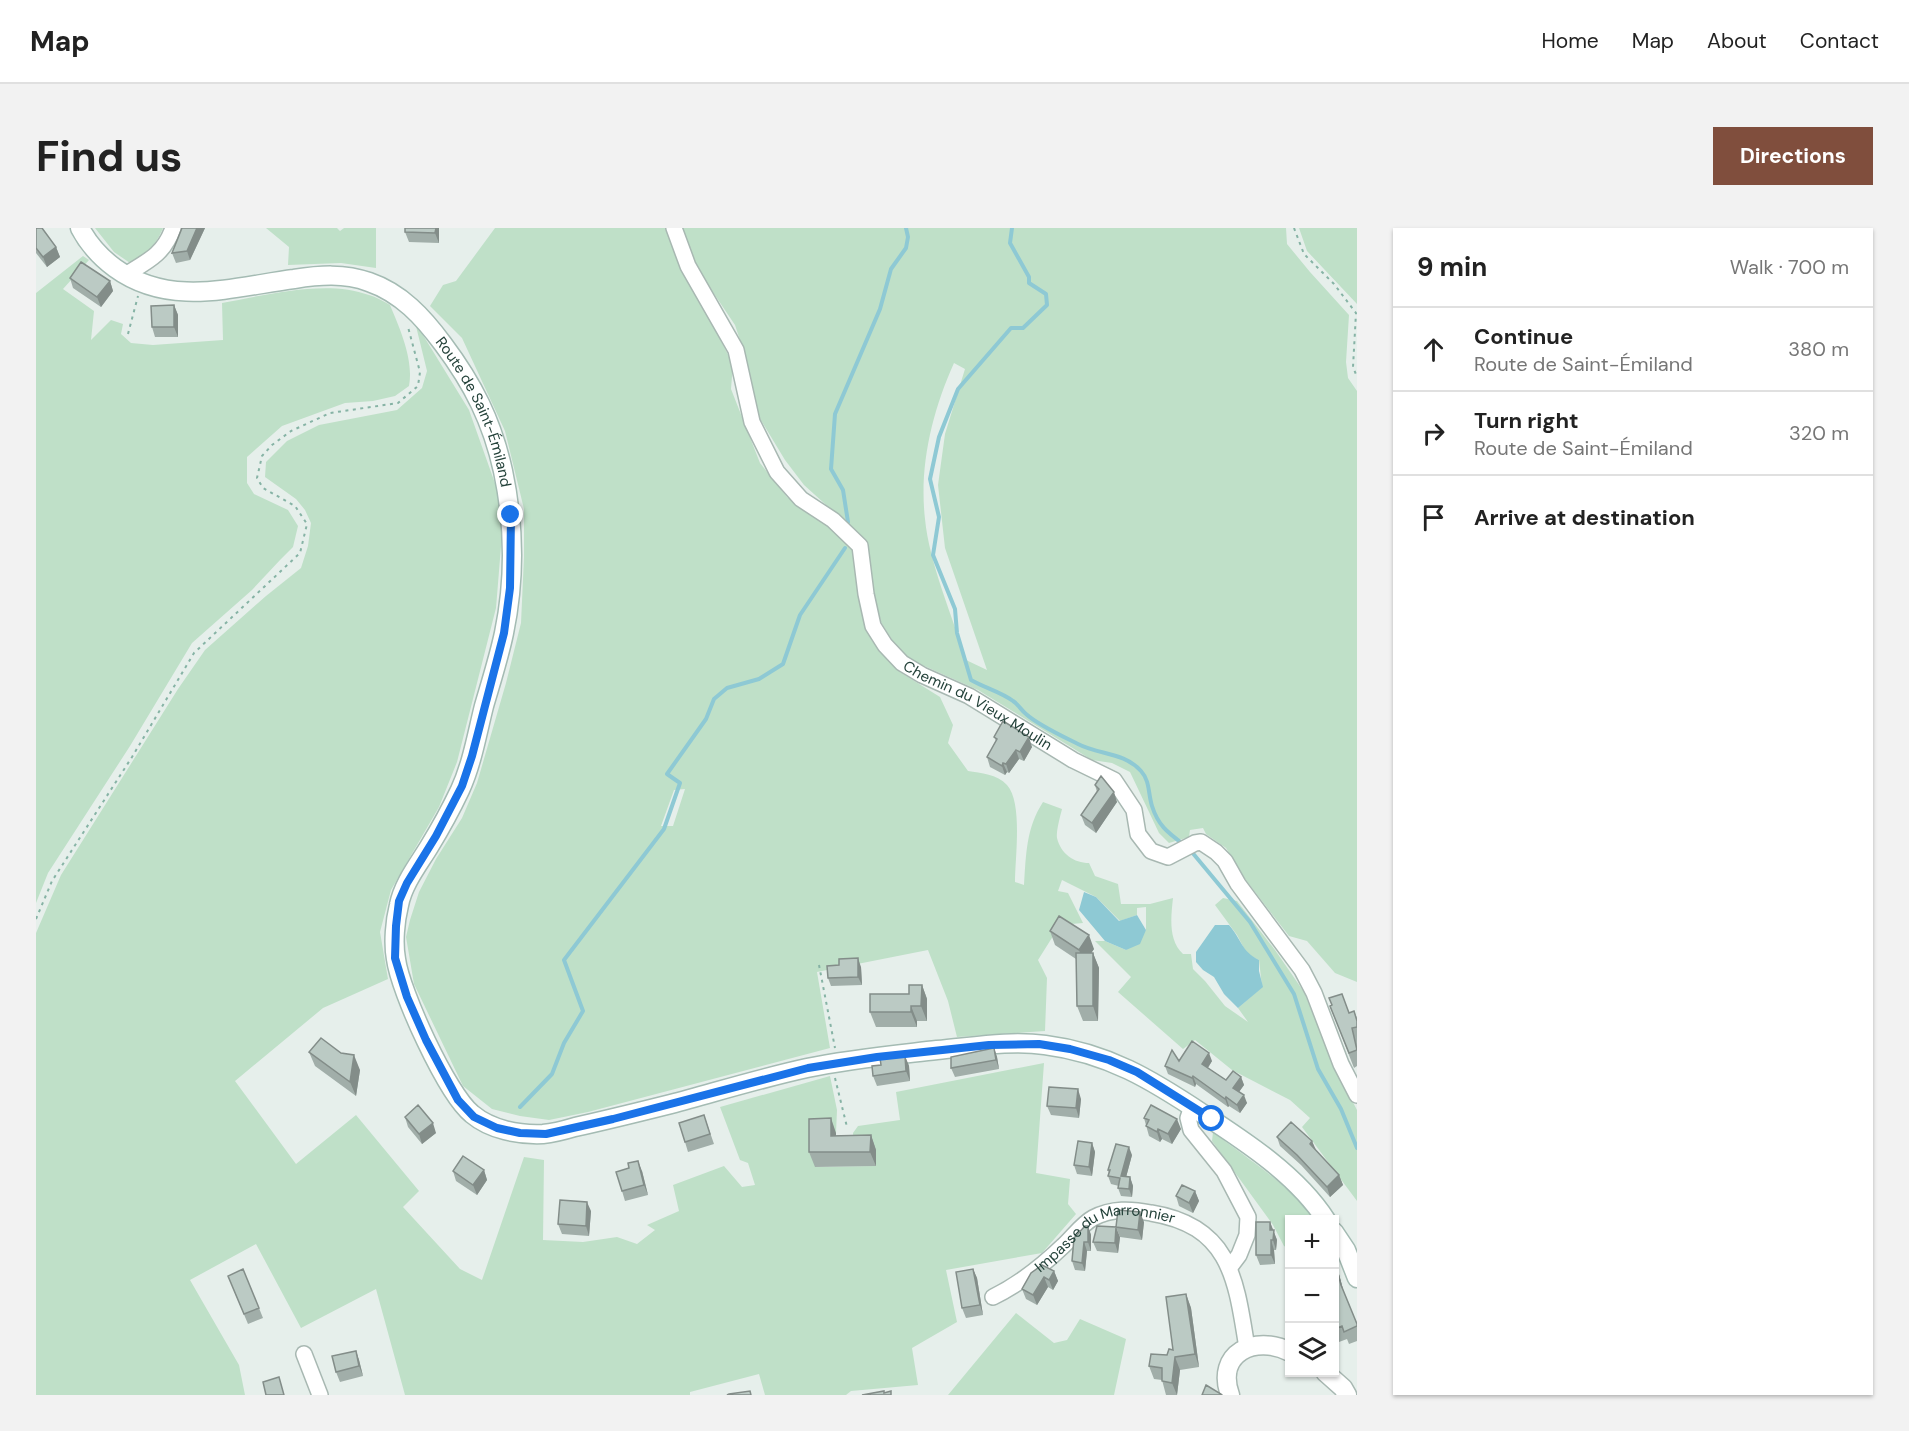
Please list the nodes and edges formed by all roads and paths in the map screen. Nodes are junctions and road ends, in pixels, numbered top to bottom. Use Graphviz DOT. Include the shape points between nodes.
graph roads {
  1 [pos="80,228"];
  2 [pos="173,228"];
  3 [pos="674,228"];
  4 [pos="1294,228"];
  5 [pos="125,275"];
  6 [pos="141,284"];
  7 [pos="400,298"];
  8 [pos="128,334"];
  9 [pos="1357,377"];
  10 [pos="36,919"];
  11 [pos="819,966"];
  12 [pos="834,1063"];
  13 [pos="1357,1095"];
  14 [pos="1192,1106"];
  15 [pos="847,1127"];
  16 [pos="1323,1215"];
  17 [pos="1339,1239"];
  18 [pos="1230,1267"];
  19 [pos="1357,1278"];
  20 [pos="993,1297"];
  21 [pos="1247,1348"];
  22 [pos="1285,1351"];
  23 [pos="304,1354"];
  24 [pos="1331,1377"];
  25 [pos="320,1395"];
  26 [pos="1230,1395"];
  27 [pos="1347,1395"];
  1 -- 5 [label="main road, Route de Saint-Émiland" via="103,259"];
  2 -- 5 [label="street" via="168,243 152,259"];
  3 -- 13 [label="street, Chemin du Vieux Moulin" via="688,266 736,350 752,422 777,472 801,499 833,520 860,546 873,626 885,645 902,663 922,675 969,696 1073,760 1114,780 1134,810 1138,834 1151,851 1168,857 1195,843 1205,844 1216,852 1302,970"];
  4 -- 9 [label="path" via="1304,254 1356,312 1353,367"];
  5 -- 6 [label="main road, Route de Saint-Émiland"];
  6 -- 7 [label="main road, Route de Saint-Émiland" via="171,292 196,293 317,276 345,276 368,281"];
  6 -- 8 [label="path"];
  7 -- 10 [label="path" via="420,372 418,386 398,403 330,413 291,430 262,456 257,478 262,488 295,506 307,524 300,553 194,653 52,881"];
  7 -- 12 [label="main road, Route de Saint-Émiland" via="424,319 477,397 492,428 511,515 510,588 504,633 472,756 462,786 407,883 399,901 396,926 395,958 407,997 458,1100 474,1117 497,1128 546,1134"];
  11 -- 12 [label="path" via="833,1031"];
  12 -- 14 [label="main road, Route de Saint-Émiland" via="989,1045 1039,1044 1109,1060 1137,1072"];
  12 -- 15 [label="path"];
  14 -- 16 [label="main road, Route de Saint-Émiland" via="1286,1174"];
  14 -- 18 [label="street" via="1188,1118 1191,1130 1224,1171 1248,1217 1247,1235"];
  17 -- 19 [label="main road"];
  18 -- 20 [label="street, Impasse du Marronnier" via="1212,1240 1183,1220 1131,1209 1112,1211 1092,1219 1015,1287"];
  18 -- 21 [label="street, Impasse du Marronnier"];
  21 -- 22 [label="main road" via="1266,1345"];
  21 -- 26 [label="main road" via="1230,1363 1226,1378"];
  23 -- 25 [label="street"];
  24 -- 27 [label="main road"];
}
